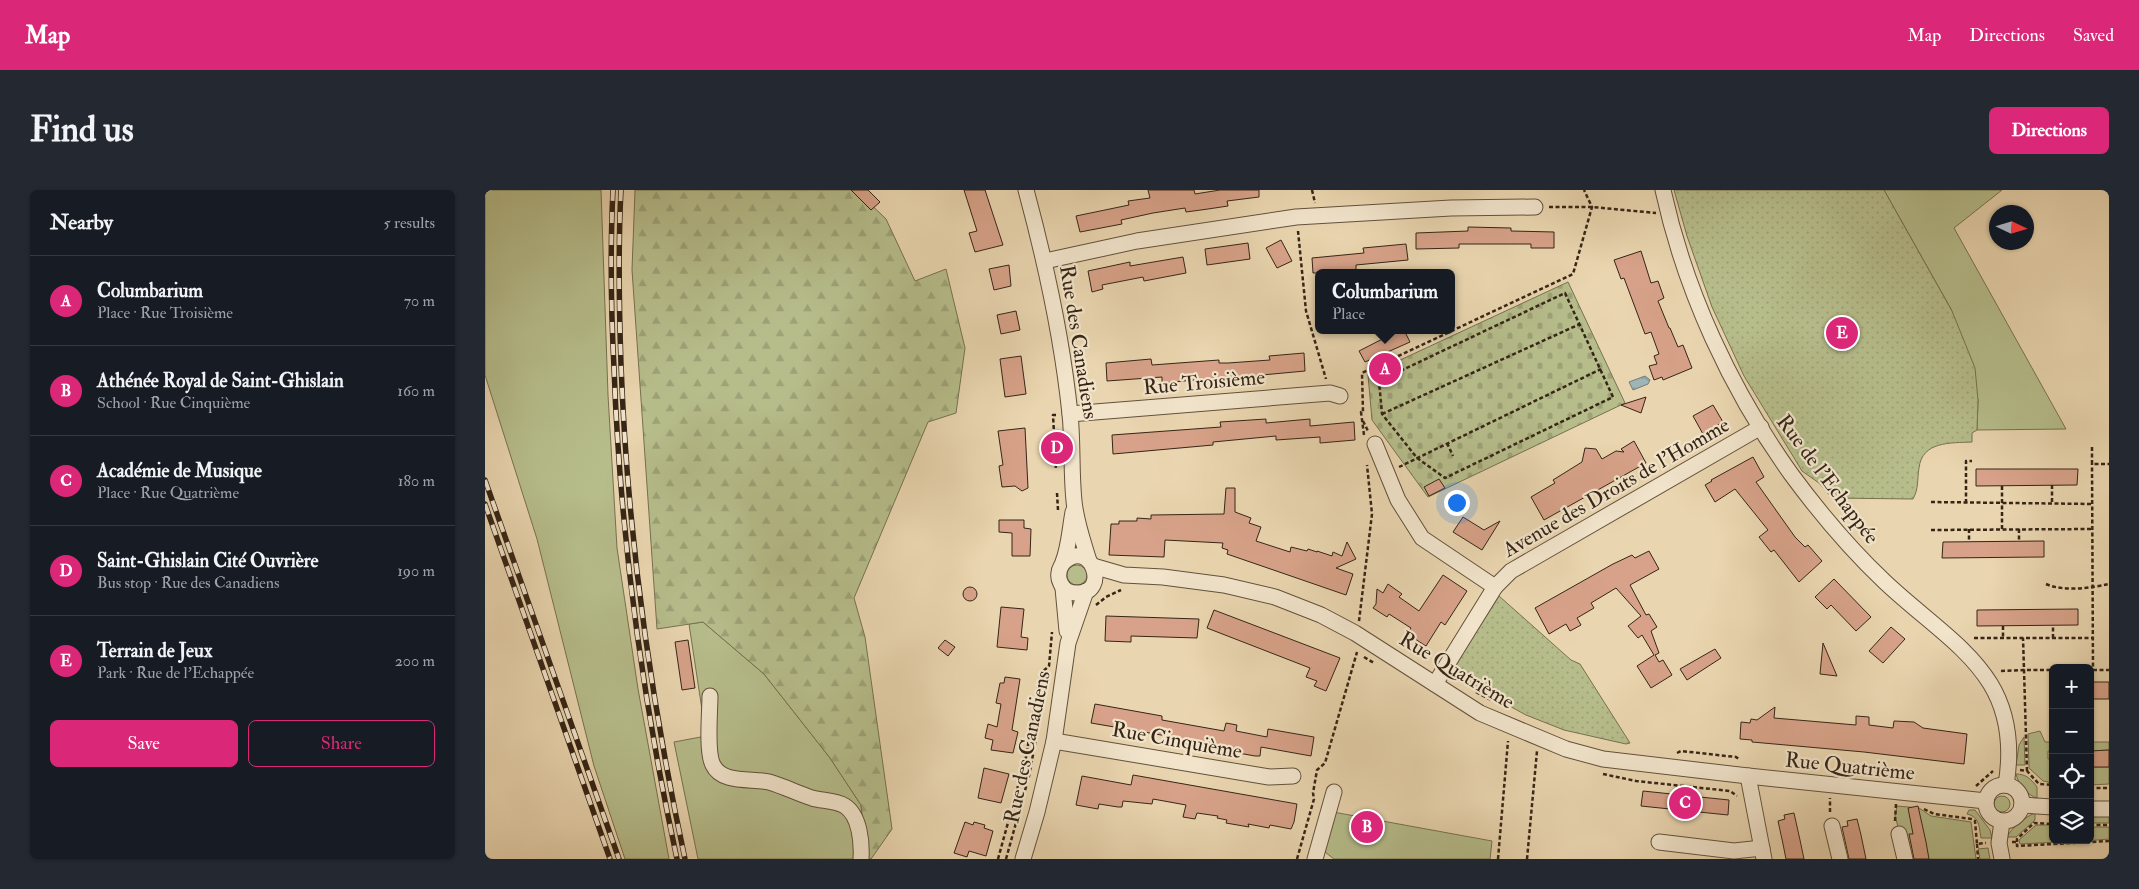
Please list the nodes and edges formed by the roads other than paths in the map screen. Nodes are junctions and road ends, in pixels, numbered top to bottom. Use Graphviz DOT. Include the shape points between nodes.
graph roads {
  1 [pos="1026,190"];
  2 [pos="1663,190"];
  3 [pos="1535,207"];
  4 [pos="1045,261"];
  5 [pos="1335,394"];
  6 [pos="1070,414"];
  7 [pos="1761,427"];
  8 [pos="1369,441"];
  9 [pos="1074,502"];
  10 [pos="1063,563"];
  11 [pos="1091,563"];
  12 [pos="1124,576"];
  13 [pos="1495,587"];
  14 [pos="1063,588"];
  15 [pos="1088,589"];
  16 [pos="1068,643"];
  17 [pos="1435,684"];
  18 [pos="710,696"];
  19 [pos="1054,741"];
  20 [pos="1293,776"];
  21 [pos="1748,776"];
  22 [pos="2006,785"];
  23 [pos="1334,792"];
  24 [pos="1985,801"];
  25 [pos="2022,805"];
  26 [pos="2049,807"];
  27 [pos="2094,809"];
  28 [pos="2109,809"];
  29 [pos="2002,822"];
  30 [pos="1832,826"];
  31 [pos="1899,834"];
  32 [pos="1659,842"];
  33 [pos="1763,854"];
  34 [pos="861,859"];
  35 [pos="1023,859"];
  36 [pos="1315,859"];
  37 [pos="1840,859"];
  38 [pos="1905,859"];
  39 [pos="2002,859"];
  1 -- 4 [label="street, Rue des Canadiens"];
  2 -- 7 [label="street, Rue de l'Echappée" via="1706,320 1730,373"];
  3 -- 4 [label="street" via="1441,208 1297,217 1137,240"];
  4 -- 6 [label="street, Rue des Canadiens" via="1060,334"];
  5 -- 6 [label="street, Rue Troisième"];
  6 -- 9 [label="street, Rue des Canadiens"];
  7 -- 13 [label="street, Avenue des Droits de l'Homme" via="1511,572"];
  7 -- 22 [label="street, Rue de l'Echappée" via="1791,474 1861,559 1979,667 2002,707 2007,728 2009,770"];
  8 -- 13 [label="street, Avenue des Droits de l'Homme" via="1398,500 1422,538"];
  9 -- 10 [label="street, Rue des Canadiens"];
  9 -- 11 [label="street, Rue des Canadiens"];
  10 -- 11 [label="street" via="1074,556"];
  10 -- 14 [label="street, Rue des Canadiens" via="1058,576"];
  11 -- 12 [label="street, Rue Quatrième"];
  11 -- 15 [label="street, Rue des Canadiens" via="1095,577"];
  12 -- 15 [label="street, Rue Quatrième"];
  12 -- 17 [label="street, Rue Quatrième" via="1224,584 1275,598 1321,615 1355,633"];
  13 -- 17 [label="street, Avenue des Droits de l'Homme"];
  14 -- 15 [label="street" via="1074,593"];
  14 -- 16 [label="street, Rue des Canadiens"];
  15 -- 16 [label="street, Rue des Canadiens"];
  16 -- 19 [label="street, Rue des Canadiens"];
  17 -- 21 [label="street, Rue Quatrième" via="1480,713 1566,749 1613,760"];
  18 -- 34 [label="street" via="710,754 720,773 729,778 768,782 814,799 845,806 853,814 858,828"];
  19 -- 20 [label="street, Rue Cinquième" via="1269,777"];
  19 -- 35 [label="street, Rue des Canadiens"];
  21 -- 24 [label="street, Rue Quatrième"];
  21 -- 33 [label="street"];
  22 -- 24 [label="street" via="1995,787"];
  22 -- 25 [label="street" via="2017,791"];
  23 -- 36 [label="street"];
  24 -- 29 [label="street" via="1988,813"];
  25 -- 26 [label="street"];
  25 -- 29 [label="street" via="2019,814"];
  27 -- 28 [label="street"];
  29 -- 39 [label="street" via="1999,843"];
  30 -- 37 [label="street"];
  31 -- 38 [label="street"];
  32 -- 33 [label="street"];
}
